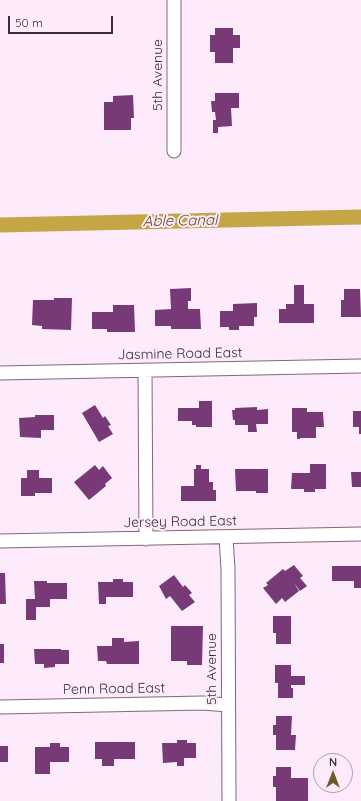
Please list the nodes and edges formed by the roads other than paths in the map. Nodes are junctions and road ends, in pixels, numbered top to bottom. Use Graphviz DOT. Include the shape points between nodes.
graph roads {
  1 [pos="174,0"];
  2 [pos="174,151"];
  3 [pos="361,366"];
  4 [pos="145,370"];
  5 [pos="0,373"];
  6 [pos="361,534"];
  7 [pos="226,537"];
  8 [pos="146,539"];
  9 [pos="0,541"];
  10 [pos="228,705"];
  11 [pos="0,707"];
  12 [pos="229,801"];
  1 -- 2 [label="street, 5th Avenue"];
  3 -- 4 [label="street, Jasmine Road East"];
  4 -- 5 [label="street, Jasmine Road East"];
  4 -- 8 [label="street"];
  6 -- 7 [label="street, Jersey Road East"];
  7 -- 8 [label="street, Jersey Road East"];
  7 -- 10 [label="street, 5th Avenue"];
  8 -- 9 [label="street, Jersey Road East"];
  10 -- 11 [label="street, Penn Road East" via="203,703"];
  10 -- 12 [label="street, 5th Avenue"];
}
